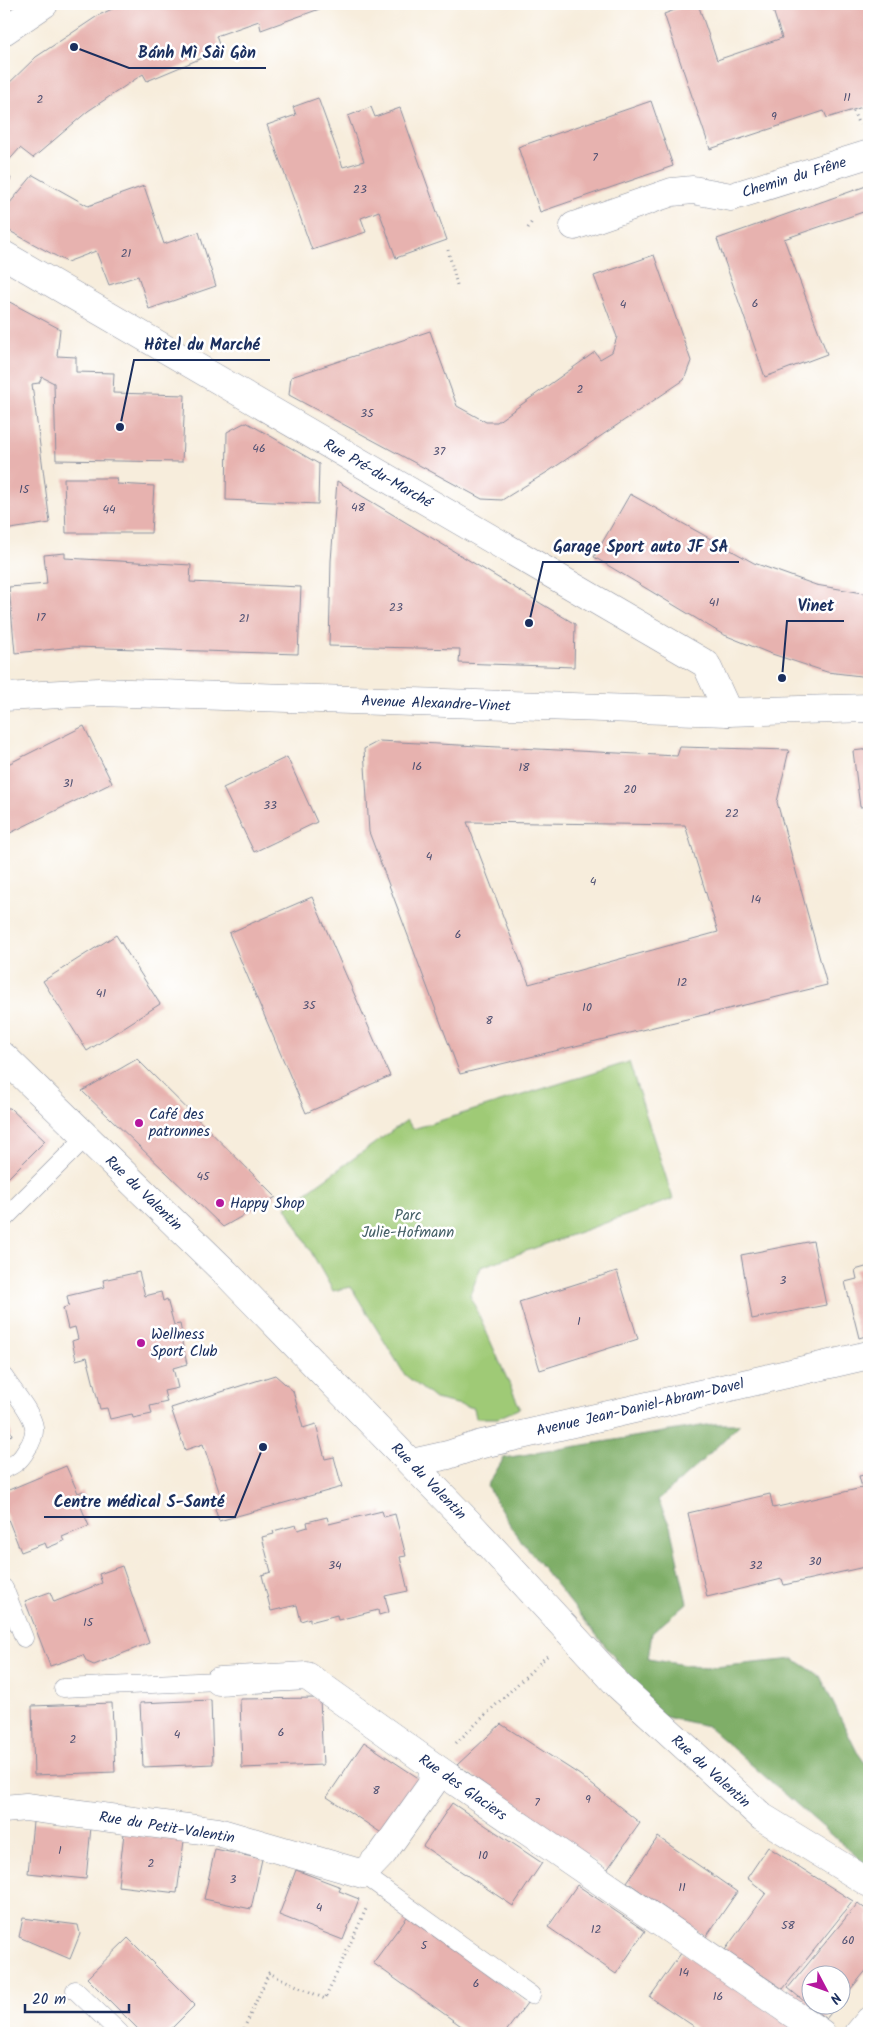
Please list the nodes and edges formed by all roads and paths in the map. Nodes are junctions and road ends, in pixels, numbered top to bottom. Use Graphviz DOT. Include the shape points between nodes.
graph roads {
  1 [pos="44,4"];
  2 [pos="4,31"];
  3 [pos="869,154"];
  4 [pos="533,220"];
  5 [pos="574,226"];
  6 [pos="528,228"];
  7 [pos="448,250"];
  8 [pos="4,255"];
  9 [pos="457,285"];
  10 [pos="4,697"];
  11 [pos="869,708"];
  12 [pos="728,712"];
  13 [pos="4,1058"];
  14 [pos="86,1136"];
  15 [pos="4,1219"];
  16 [pos="869,1355"];
  17 [pos="4,1377"];
  18 [pos="412,1463"];
  19 [pos="4,1469"];
  20 [pos="4,1588"];
  21 [pos="24,1638"];
  22 [pos="540,1663"];
  23 [pos="218,1681"];
  24 [pos="63,1688"];
  25 [pos="433,1766"];
  26 [pos="15,1808"];
  27 [pos="371,1879"];
  28 [pos="869,1884"];
  29 [pos="75,1990"];
  30 [pos="531,1995"];
  31 [pos="869,2021"];
  32 [pos="120,2033"];
  33 [pos="242,2033"];
  34 [pos="821,2033"];
  35 [pos="859,2033"];
  1 -- 2 [label="street"];
  3 -- 5 [label="street, Chemin du Frêne" via="731,197 693,190 672,192"];
  4 -- 6 [label="path"];
  7 -- 9 [label="path"];
  8 -- 12 [label="street, Rue Pré-du-Marché" via="706,664"];
  10 -- 12 [label="street, Avenue Alexandre-Vinet" via="99,692"];
  11 -- 12 [label="street, Avenue Alexandre-Vinet"];
  13 -- 14 [label="street, Rue du Valentin"];
  14 -- 15 [label="lane"];
  14 -- 18 [label="street, Rue du Valentin"];
  16 -- 18 [label="street, Avenue Jean-Daniel-Abram-Davel"];
  17 -- 19 [label="lane" via="35,1430 22,1458"];
  18 -- 28 [label="street, Rue du Valentin" via="619,1686 762,1817"];
  20 -- 21 [label="lane"];
  22 -- 25 [label="path"];
  23 -- 24 [label="lane, Rue des Glaciers"];
  23 -- 25 [label="street, Rue des Glaciers" via="307,1676"];
  25 -- 27 [label="street" via="432,1784 383,1853"];
  25 -- 34 [label="street, Rue des Glaciers"];
  26 -- 27 [label="street, Rue du Petit-Valentin" via="218,1832"];
  27 -- 30 [label="lane, Rue du Petit-Valentin"];
  27 -- 33 [label="path" via="325,1999 270,1973"];
  29 -- 32 [label="lane"];
  31 -- 35 [label="street"];
}
